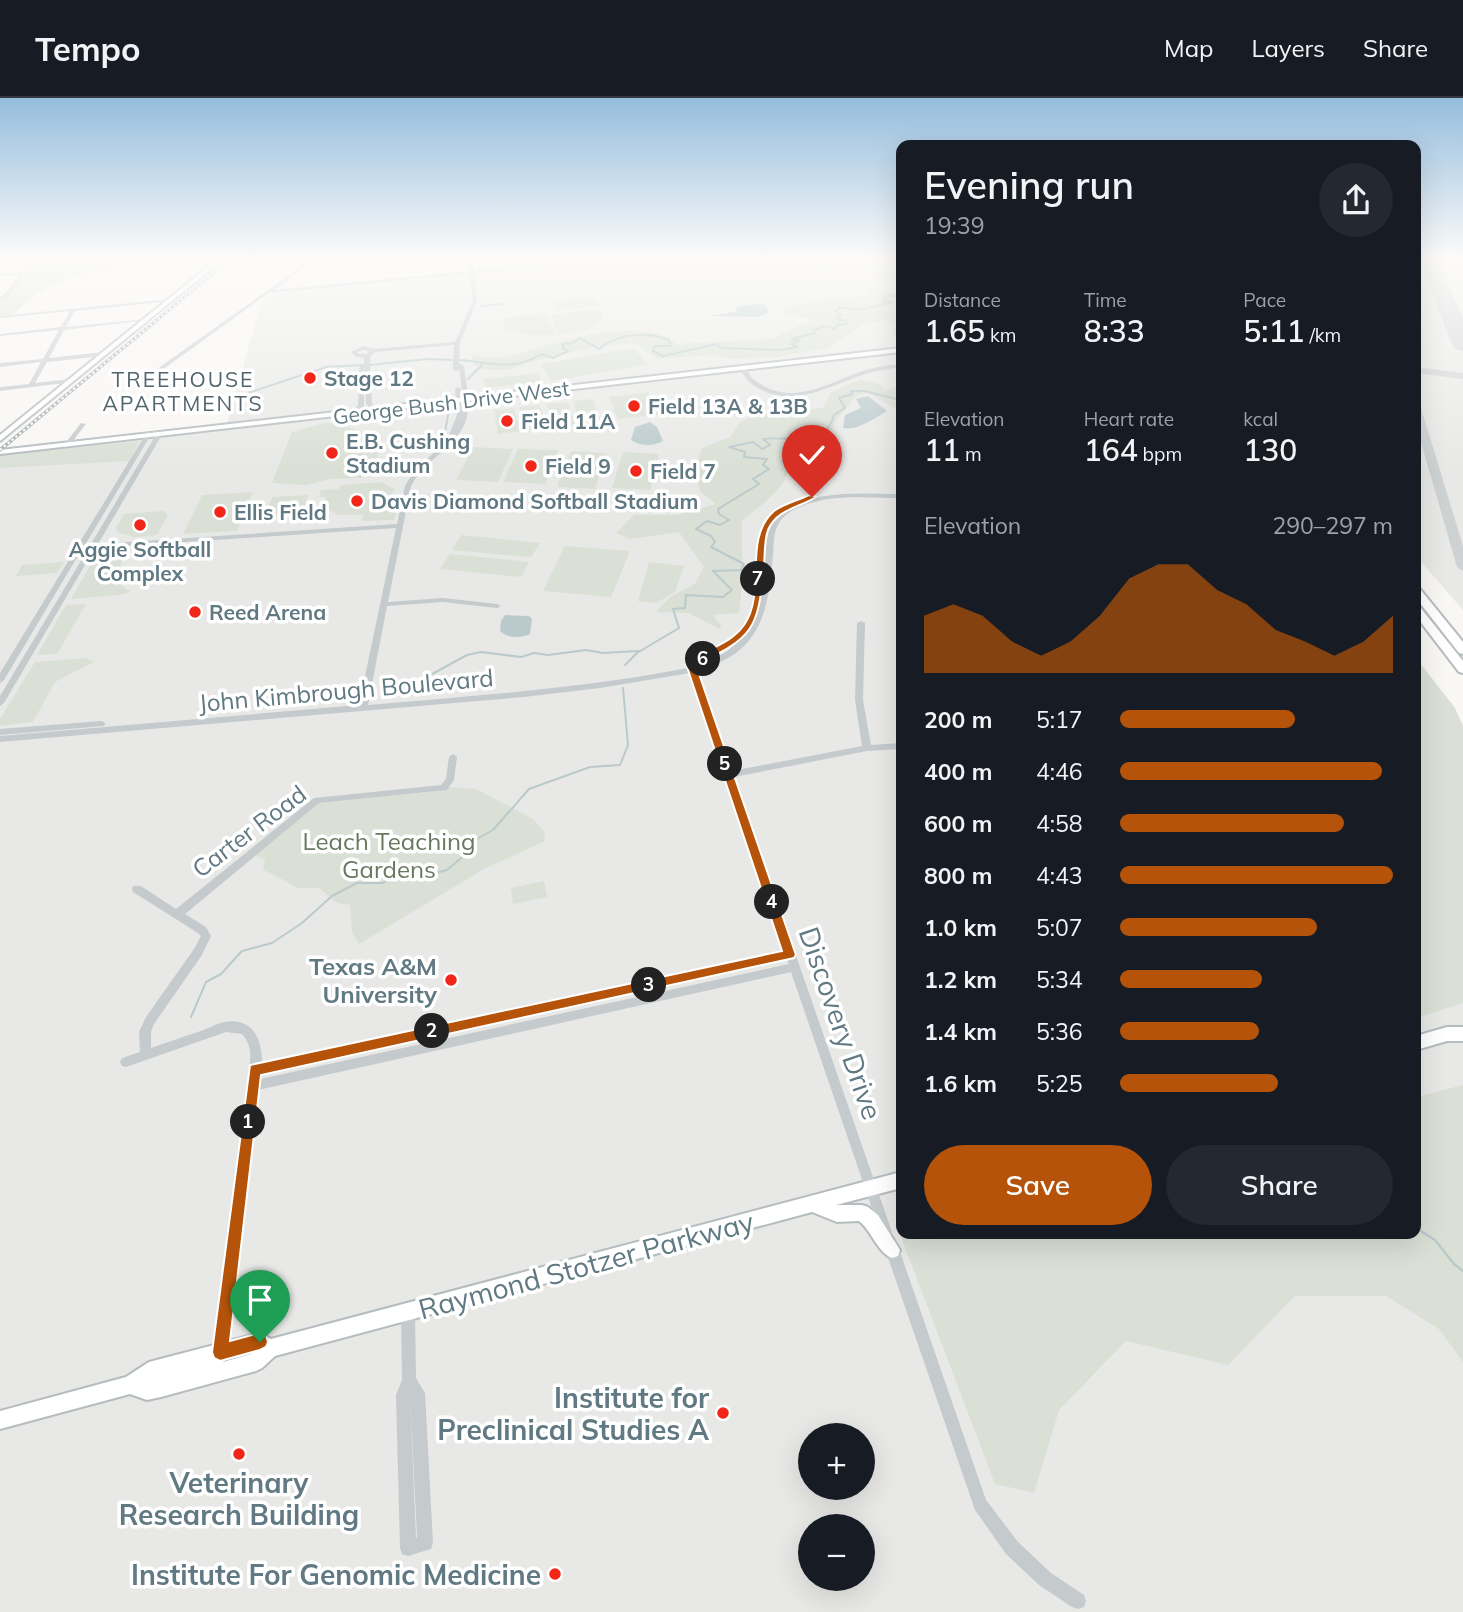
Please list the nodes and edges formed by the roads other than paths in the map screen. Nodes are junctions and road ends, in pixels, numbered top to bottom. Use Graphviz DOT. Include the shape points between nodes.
graph roads {
  1 [pos="63,328"];
  2 [pos="67,328"];
  3 [pos="137,328"];
  4 [pos="218,328"];
  5 [pos="463,328"];
  6 [pos="1,336"];
  7 [pos="457,343"];
  8 [pos="896,350"];
  9 [pos="896,350"];
  10 [pos="374,351"];
  11 [pos="104,354"];
  12 [pos="364,356"];
  13 [pos="45,361"];
  14 [pos="0,365"];
  15 [pos="762,366"];
  16 [pos="744,367"];
  17 [pos="896,367"];
  18 [pos="717,372"];
  19 [pos="149,377"];
  20 [pos="750,378"];
  21 [pos="71,381"];
  22 [pos="31,386"];
  23 [pos="0,389"];
  24 [pos="365,391"];
  25 [pos="463,399"];
  26 [pos="373,408"];
  27 [pos="356,410"];
  28 [pos="307,415"];
  29 [pos="276,422"];
  30 [pos="83,424"];
  31 [pos="153,434"];
  32 [pos="0,439"];
  33 [pos="67,444"];
  34 [pos="0,449"];
  35 [pos="131,480"];
  36 [pos="122,481"];
  37 [pos="896,494"];
  38 [pos="401,526"];
  39 [pos="81,547"];
  40 [pos="93,547"];
  41 [pos="1421,597"];
  42 [pos="385,604"];
  43 [pos="496,606"];
  44 [pos="1421,616"];
  45 [pos="860,623"];
  46 [pos="1463,650"];
  47 [pos="13,658"];
  48 [pos="27,659"];
  49 [pos="692,667"];
  50 [pos="1463,670"];
  51 [pos="0,680"];
  52 [pos="0,703"];
  53 [pos="364,706"];
  54 [pos="140,724"];
  55 [pos="0,732"];
  56 [pos="0,739"];
  57 [pos="896,746"];
  58 [pos="867,748"];
  59 [pos="453,757"];
  60 [pos="729,775"];
  61 [pos="137,889"];
  62 [pos="177,914"];
  63 [pos="792,961"];
  64 [pos="719,970"];
  65 [pos="722,982"];
  66 [pos="1463,1023"];
  67 [pos="1447,1034"];
  68 [pos="1463,1034"];
  69 [pos="1421,1042"];
  70 [pos="146,1055"];
  71 [pos="126,1062"];
  72 [pos="255,1070"];
  73 [pos="253,1086"];
  74 [pos="896,1181"];
  75 [pos="870,1188"];
  76 [pos="812,1204"];
  77 [pos="892,1251"];
  78 [pos="408,1313"];
  79 [pos="270,1348"];
  80 [pos="220,1352"];
  81 [pos="409,1380"];
  82 [pos="130,1385"];
  83 [pos="161,1388"];
  84 [pos="0,1420"];
  85 [pos="1078,1601"];
  1 -- 2 [label="street"];
  1 -- 6 [label="street"];
  1 -- 13 [label="street"];
  3 -- 11 [label="main road"];
  4 -- 19 [label="street"];
  5 -- 7 [label="street"];
  7 -- 10 [label="street"];
  7 -- 25 [label="street"];
  8 -- 15 [label="main road, George Bush Drive West"];
  9 -- 16 [label="main road, George Bush Drive West"];
  10 -- 12 [label="street"];
  10 -- 12 [label="street" via="354,352"];
  11 -- 13 [label="street"];
  11 -- 21 [label="main road"];
  12 -- 24 [label="street"];
  13 -- 14 [label="street"];
  13 -- 22 [label="street"];
  15 -- 16 [label="main road, George Bush Drive West"];
  15 -- 20 [label="street"];
  16 -- 18 [label="main road, George Bush Drive West"];
  16 -- 20 [label="street"];
  16 -- 25 [label="main road, George Bush Drive West"];
  17 -- 20 [label="street" via="867,372 805,395 775,393"];
  18 -- 20 [label="street" via="737,372"];
  18 -- 25 [label="main road, George Bush Drive West"];
  21 -- 22 [label="street"];
  21 -- 32 [label="main road"];
  22 -- 23 [label="street"];
  24 -- 26 [label="street"];
  24 -- 27 [label="street"];
  25 -- 26 [label="main road, George Bush Drive West"];
  25 -- 29 [label="main road, George Bush Drive West"];
  25 -- 38 [label="street" via="447,444 412,478"];
  26 -- 27 [label="main road, George Bush Drive West"];
  27 -- 28 [label="main road, George Bush Drive West"];
  28 -- 29 [label="main road"];
  28 -- 31 [label="main road, George Bush Drive West"];
  29 -- 31 [label="main road, George Bush Drive West"];
  30 -- 33 [label="street"];
  31 -- 33 [label="main road, George Bush Drive West"];
  31 -- 35 [label="street"];
  31 -- 36 [label="street"];
  33 -- 34 [label="main road, George Bush Drive West"];
  35 -- 36 [label="street"];
  35 -- 40 [label="street"];
  36 -- 39 [label="street"];
  37 -- 49 [label="street, John Kimbrough Boulevard" via="810,502 782,515 770,535 762,577 764,605 744,642"];
  38 -- 40 [label="street"];
  38 -- 42 [label="street"];
  39 -- 40 [label="street"];
  39 -- 47 [label="street"];
  40 -- 48 [label="street"];
  41 -- 46 [label="highway"];
  42 -- 43 [label="street" via="443,600"];
  42 -- 53 [label="street"];
  44 -- 50 [label="highway"];
  45 -- 58 [label="street" via="859,700"];
  47 -- 48 [label="street"];
  47 -- 51 [label="street"];
  48 -- 52 [label="street"];
  49 -- 53 [label="street, John Kimbrough Boulevard" via="547,692"];
  49 -- 60 [label="street, Discovery Drive"];
  53 -- 54 [label="street, John Kimbrough Boulevard"];
  54 -- 55 [label="street, John Kimbrough Boulevard"];
  54 -- 56 [label="street, John Kimbrough Boulevard"];
  57 -- 58 [label="street"];
  58 -- 60 [label="street"];
  59 -- 62 [label="street, Carter Road" via="450,780 444,788 317,800"];
  60 -- 63 [label="street, Discovery Drive"];
  61 -- 62 [label="street"];
  62 -- 70 [label="street" via="206,936 149,1021"];
  63 -- 64 [label="street"];
  63 -- 65 [label="street"];
  63 -- 75 [label="street, Discovery Drive"];
  64 -- 65 [label="street"];
  64 -- 72 [label="street"];
  65 -- 73 [label="street"];
  66 -- 67 [label="main road"];
  67 -- 68 [label="main road"];
  67 -- 69 [label="main road"];
  70 -- 71 [label="street"];
  70 -- 72 [label="street" via="226,1027 245,1029 256,1044"];
  72 -- 73 [label="street"];
  73 -- 80 [label="street"];
  74 -- 75 [label="main road, Raymond Stotzer Parkway"];
  75 -- 76 [label="main road, Raymond Stotzer Parkway"];
  75 -- 77 [label="street, Discovery Drive"];
  76 -- 77 [label="main road" via="837,1214 855,1211 867,1216"];
  76 -- 78 [label="main road, Raymond Stotzer Parkway"];
  77 -- 85 [label="street, Discovery Drive" via="980,1505 1012,1548 1045,1579"];
  78 -- 79 [label="main road, Raymond Stotzer Parkway"];
  78 -- 81 [label="street"];
  79 -- 80 [label="main road, Raymond Stotzer Parkway" via="260,1342"];
  79 -- 83 [label="main road, Raymond Stotzer Parkway" via="256,1362"];
  80 -- 82 [label="main road, Raymond Stotzer Parkway" via="149,1371"];
  80 -- 83 [label="main road" via="210,1364 178,1373"];
  81 -- 81 [label="street" via="403,1395 408,1548 425,1543 418,1393"];
  82 -- 83 [label="main road, Raymond Stotzer Parkway" via="147,1391"];
  82 -- 84 [label="main road, Raymond Stotzer Parkway"];
}
